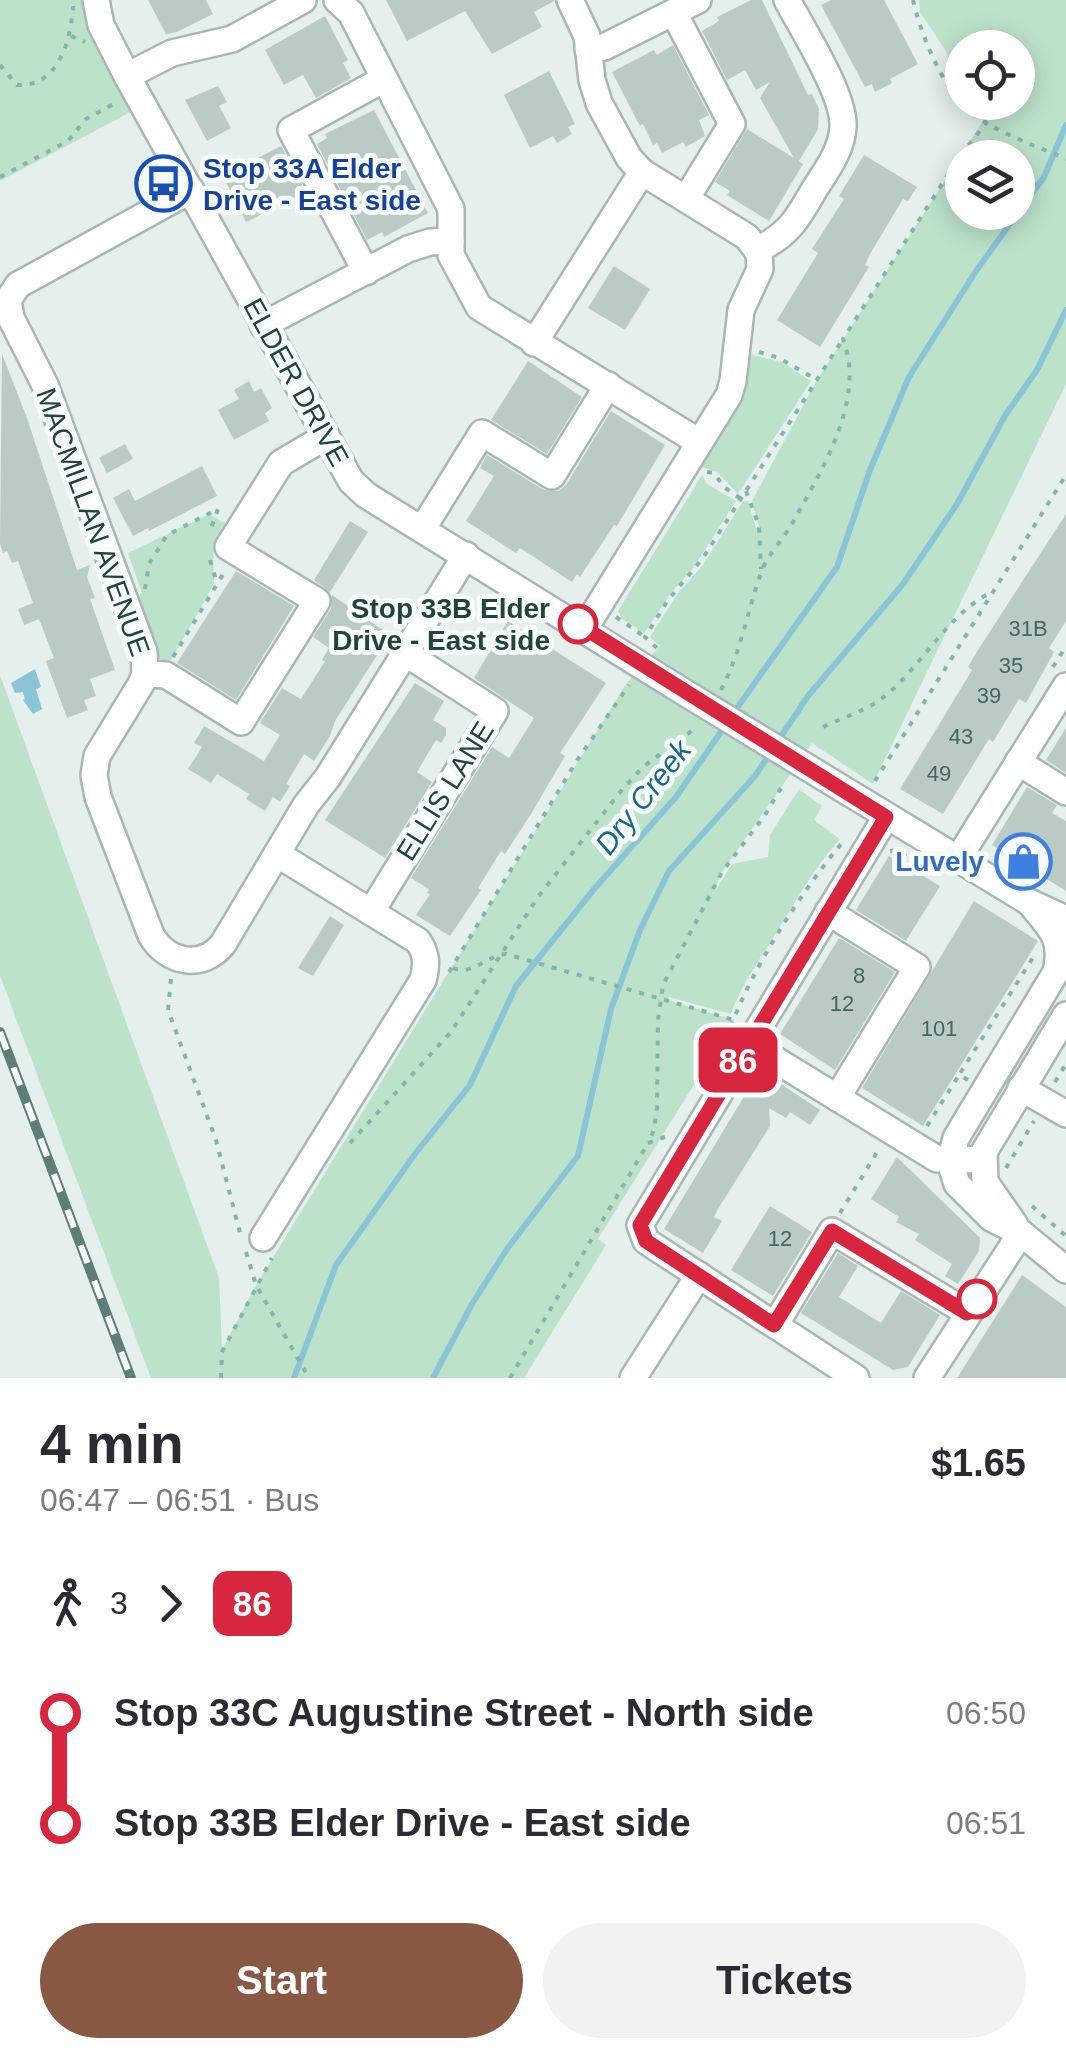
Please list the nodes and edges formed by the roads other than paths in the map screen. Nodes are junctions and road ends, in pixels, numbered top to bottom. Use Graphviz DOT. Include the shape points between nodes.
graph roads {
  1 [pos="96,0"];
  2 [pos="303,0"];
  3 [pos="337,0"];
  4 [pos="570,0"];
  5 [pos="698,0"];
  6 [pos="787,0"];
  7 [pos="674,13"];
  8 [pos="588,49"];
  9 [pos="384,79"];
  10 [pos="119,82"];
  11 [pos="642,172"];
  12 [pos="191,190"];
  13 [pos="686,199"];
  14 [pos="452,240"];
  15 [pos="757,250"];
  16 [pos="366,272"];
  17 [pos="4,299"];
  18 [pos="263,325"];
  19 [pos="534,343"];
  20 [pos="608,386"];
  21 [pos="325,437"];
  22 [pos="700,442"];
  23 [pos="423,528"];
  24 [pos="466,555"];
  25 [pos="584,628"];
  26 [pos="405,653"];
  27 [pos="145,674"];
  28 [pos="1056,682"];
  29 [pos="1018,762"];
  30 [pos="1066,792"];
  31 [pos="886,817"];
  32 [pos="277,854"];
  33 [pos="958,858"];
  34 [pos="1029,902"];
  35 [pos="370,912"];
  36 [pos="828,912"];
  37 [pos="1066,919"];
  38 [pos="1054,954"];
  39 [pos="1066,1015"];
  40 [pos="739,1036"];
  41 [pos="1021,1088"];
  42 [pos="837,1098"];
  43 [pos="1066,1114"];
  44 [pos="950,1162"];
  45 [pos="991,1170"];
  46 [pos="1021,1233"];
  47 [pos="270,1246"];
  48 [pos="1066,1270"];
  49 [pos="699,1275"];
  50 [pos="968,1313"];
  51 [pos="774,1325"];
  52 [pos="645,1374"];
  53 [pos="856,1378"];
  54 [pos="927,1378"];
  1 -- 10 [label="street, ELDER DRIVE"];
  2 -- 10 [label="street" via="232,39 172,54"];
  3 -- 9 [label="street" via="351,13"];
  4 -- 8 [label="street"];
  5 -- 7 [label="street"];
  6 -- 15 [label="street" via="840,104 843,126 836,152 792,225"];
  7 -- 8 [label="street"];
  7 -- 13 [label="street" via="732,124"];
  8 -- 11 [label="street" via="599,103"];
  9 -- 14 [label="street" via="450,209"];
  9 -- 16 [label="street" via="291,130"];
  10 -- 12 [label="street, ELDER DRIVE"];
  11 -- 13 [label="street"];
  11 -- 19 [label="street"];
  12 -- 17 [label="street, MACMILLAN AVENUE" via="18,285"];
  12 -- 18 [label="street, ELDER DRIVE"];
  13 -- 15 [label="street"];
  14 -- 16 [label="street" via="408,249"];
  14 -- 19 [label="street" via="454,263 479,307"];
  15 -- 22 [label="street" via="760,269 741,310 732,388"];
  16 -- 18 [label="street"];
  17 -- 27 [label="street, MACMILLAN AVENUE" via="45,385 144,652"];
  18 -- 21 [label="street, ELDER DRIVE"];
  19 -- 20 [label="street"];
  20 -- 22 [label="street"];
  20 -- 23 [label="street" via="552,476 482,433"];
  21 -- 23 [label="street, ELDER DRIVE" via="366,495"];
  21 -- 27 [label="street" via="281,463 228,547 317,601 241,722 166,676"];
  22 -- 25 [label="street"];
  23 -- 24 [label="street, ELDER DRIVE"];
  24 -- 25 [label="street, ELDER DRIVE"];
  24 -- 26 [label="street"];
  25 -- 31 [label="street, ELDER DRIVE, bridge"];
  26 -- 32 [label="street"];
  26 -- 35 [label="street, ELLIS LANE" via="496,710"];
  27 -- 32 [label="street, MACMILLAN AVENUE" via="97,756 94,775 160,948 190,962 214,955"];
  28 -- 29 [label="street"];
  29 -- 30 [label="street"];
  29 -- 33 [label="street"];
  31 -- 33 [label="street, ELDER DRIVE"];
  31 -- 36 [label="street"];
  32 -- 35 [label="street"];
  33 -- 34 [label="street, ELDER DRIVE"];
  34 -- 37 [label="street, ELDER DRIVE"];
  34 -- 38 [label="street, ELDER DRIVE" via="1055,934"];
  35 -- 47 [label="street" via="418,941 426,960 423,980"];
  36 -- 40 [label="street"];
  36 -- 42 [label="street" via="917,967"];
  38 -- 44 [label="street" via="1056,972 956,1138"];
  39 -- 41 [label="street"];
  40 -- 42 [label="street"];
  40 -- 49 [label="street" via="640,1225 646,1241"];
  41 -- 43 [label="street"];
  41 -- 45 [label="street" via="990,1137"];
  42 -- 44 [label="street"];
  44 -- 45 [label="street"];
  44 -- 46 [label="street" via="957,1184 990,1218"];
  45 -- 46 [label="street" via="983,1175 990,1193"];
  46 -- 48 [label="street"];
  46 -- 50 [label="street"];
  49 -- 51 [label="street"];
  49 -- 52 [label="street"];
  50 -- 51 [label="street" via="832,1231"];
  50 -- 54 [label="street"];
  51 -- 53 [label="street"];
}
